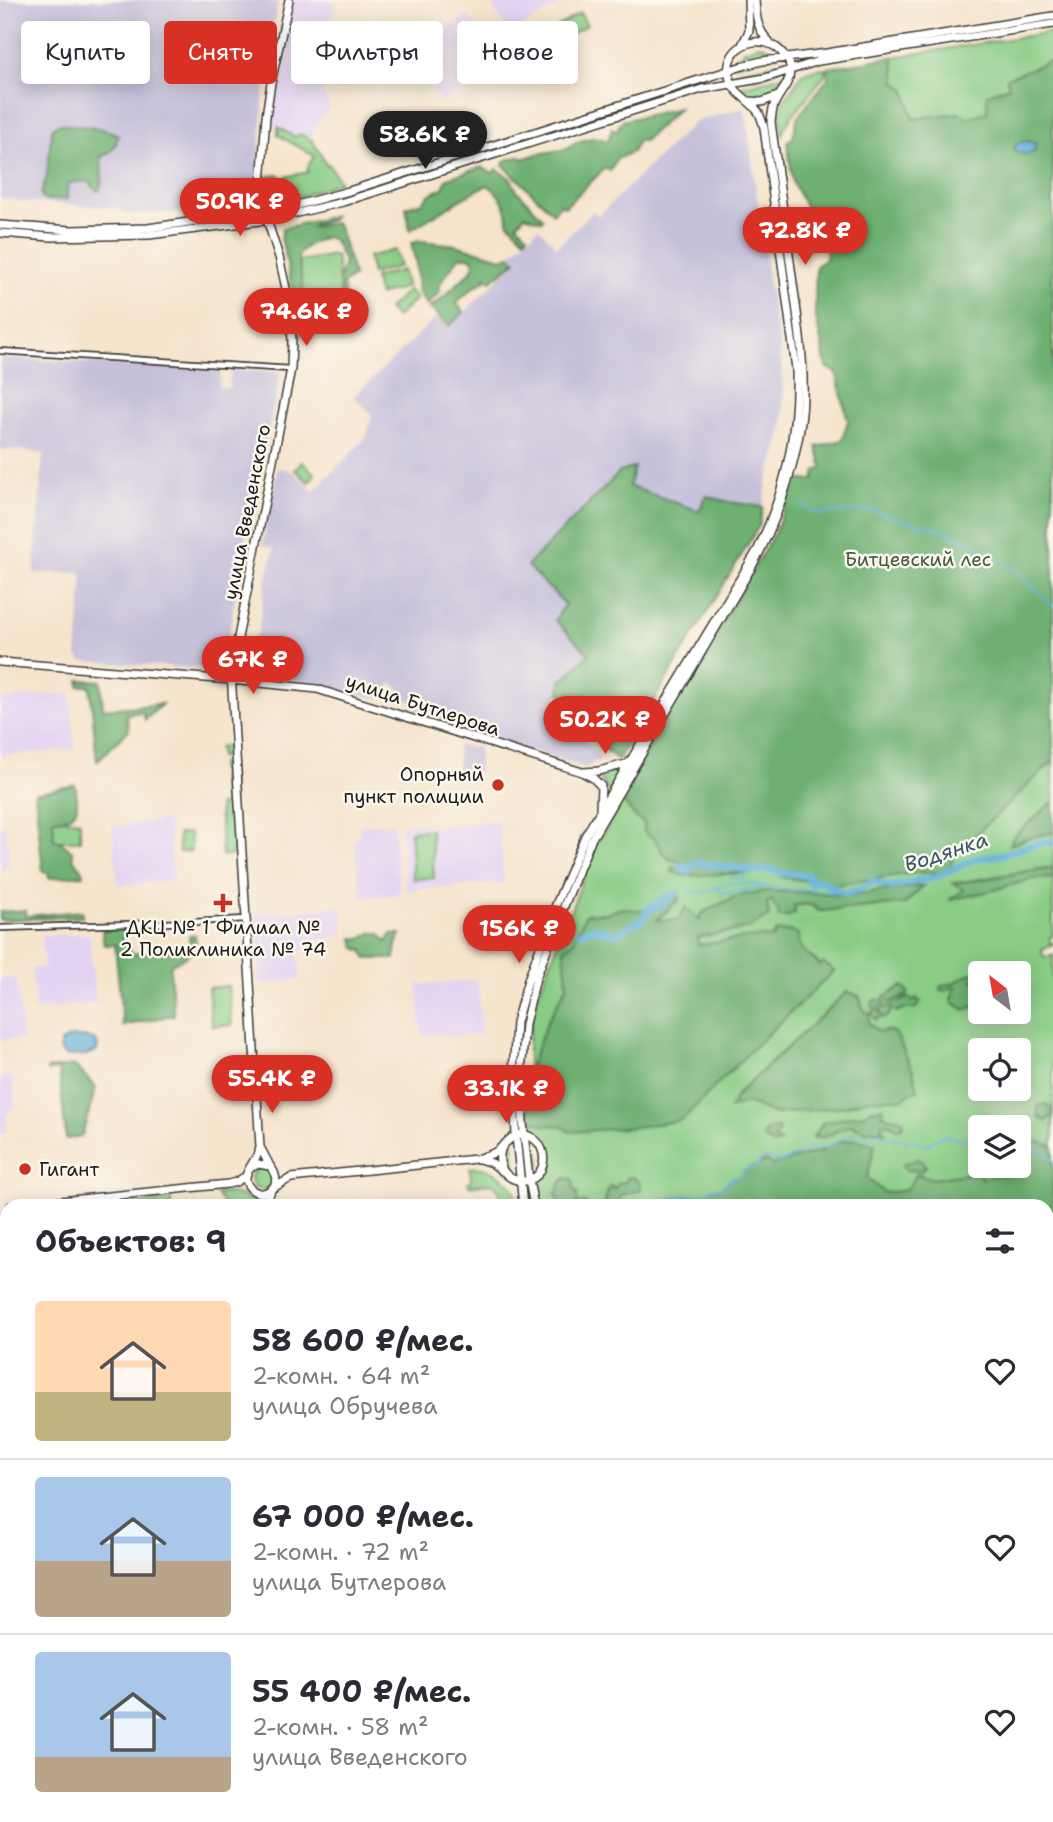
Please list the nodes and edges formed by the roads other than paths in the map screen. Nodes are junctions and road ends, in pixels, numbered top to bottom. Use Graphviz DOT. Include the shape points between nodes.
graph roads {
  1 [pos="289,0"];
  2 [pos="748,0"];
  3 [pos="755,0"];
  4 [pos="1053,16"];
  5 [pos="1053,24"];
  6 [pos="772,44"];
  7 [pos="740,48"];
  8 [pos="786,58"];
  9 [pos="790,69"];
  10 [pos="729,71"];
  11 [pos="732,84"];
  12 [pos="781,93"];
  13 [pos="746,99"];
  14 [pos="409,177"];
  15 [pos="264,211"];
  16 [pos="268,220"];
  17 [pos="0,225"];
  18 [pos="0,233"];
  19 [pos="0,351"];
  20 [pos="291,369"];
  21 [pos="0,662"];
  22 [pos="231,680"];
  23 [pos="631,762"];
  24 [pos="582,772"];
  25 [pos="599,813"];
  26 [pos="566,891"];
  27 [pos="245,919"];
  28 [pos="0,928"];
  29 [pos="520,1135"];
  30 [pos="503,1145"];
  31 [pos="260,1147"];
  32 [pos="477,1159"];
  33 [pos="272,1168"];
  34 [pos="248,1172"];
  35 [pos="505,1174"];
  36 [pos="291,1178"];
  37 [pos="529,1180"];
  38 [pos="520,1181"];
  39 [pos="228,1184"];
  40 [pos="272,1189"];
  41 [pos="253,1191"];
  42 [pos="79,1199"];
  43 [pos="259,1199"];
  44 [pos="268,1199"];
  45 [pos="522,1199"];
  46 [pos="533,1199"];
  1 -- 15 [label="main road, улица Введенского" via="266,116 260,198"];
  2 -- 7 [label="main road" via="750,31"];
  3 -- 6 [label="main road" via="760,31"];
  4 -- 8 [label="main road"];
  5 -- 9 [label="main road"];
  6 -- 7 [label="main road" via="757,40"];
  6 -- 8 [label="main road"];
  7 -- 10 [label="main road"];
  8 -- 9 [label="main road"];
  8 -- 10 [label="main road"];
  9 -- 11 [label="main road"];
  9 -- 12 [label="main road"];
  10 -- 11 [label="main road"];
  10 -- 14 [label="main road"];
  11 -- 13 [label="main road"];
  11 -- 14 [label="main road" via="687,93"];
  12 -- 13 [label="main road" via="762,102"];
  12 -- 26 [label="main road" via="771,122 802,363 799,434 786,490 762,550 602,819"];
  13 -- 23 [label="main road" via="764,128 793,334 797,394 792,446 782,489 758,549"];
  14 -- 15 [label="main road"];
  14 -- 16 [label="main road" via="343,202"];
  15 -- 16 [label="main road, улица Введенского"];
  15 -- 17 [label="main road" via="148,228 71,230"];
  16 -- 18 [label="main road" via="149,235"];
  16 -- 20 [label="main road, улица Введенского" via="289,302"];
  19 -- 20 [label="street"];
  20 -- 22 [label="main road, улица Введенского"];
  21 -- 22 [label="main road, улица Бутлерова"];
  22 -- 24 [label="main road, улица Бутлерова" via="317,689"];
  22 -- 27 [label="main road, улица Введенского"];
  23 -- 24 [label="main road, улица Бутлерова"];
  23 -- 25 [label="main road"];
  24 -- 25 [label="main road" via="601,786"];
  25 -- 26 [label="main road" via="575,856"];
  26 -- 29 [label="main road" via="525,1024"];
  27 -- 28 [label="street"];
  27 -- 31 [label="main road, улица Введенского"];
  29 -- 30 [label="main road"];
  29 -- 37 [label="main road"];
  29 -- 37 [label="main road" via="540,1146 545,1160 539,1174"];
  29 -- 38 [label="main road"];
  30 -- 32 [label="main road"];
  30 -- 35 [label="main road" via="499,1160"];
  31 -- 33 [label="main road, улица Введенского"];
  31 -- 34 [label="main road, улица Введенского"];
  32 -- 35 [label="main road" via="492,1163"];
  32 -- 36 [label="main road"];
  33 -- 34 [label="main road" via="262,1163"];
  33 -- 36 [label="main road"];
  33 -- 40 [label="main road" via="276,1178"];
  34 -- 39 [label="main road"];
  34 -- 41 [label="main road" via="247,1183"];
  35 -- 38 [label="main road"];
  36 -- 40 [label="main road"];
  37 -- 38 [label="main road"];
  37 -- 46 [label="main road"];
  38 -- 45 [label="main road"];
  39 -- 41 [label="main road"];
  39 -- 42 [label="main road"];
  40 -- 41 [label="main road"];
  40 -- 44 [label="main road"];
  41 -- 43 [label="main road"];
}
